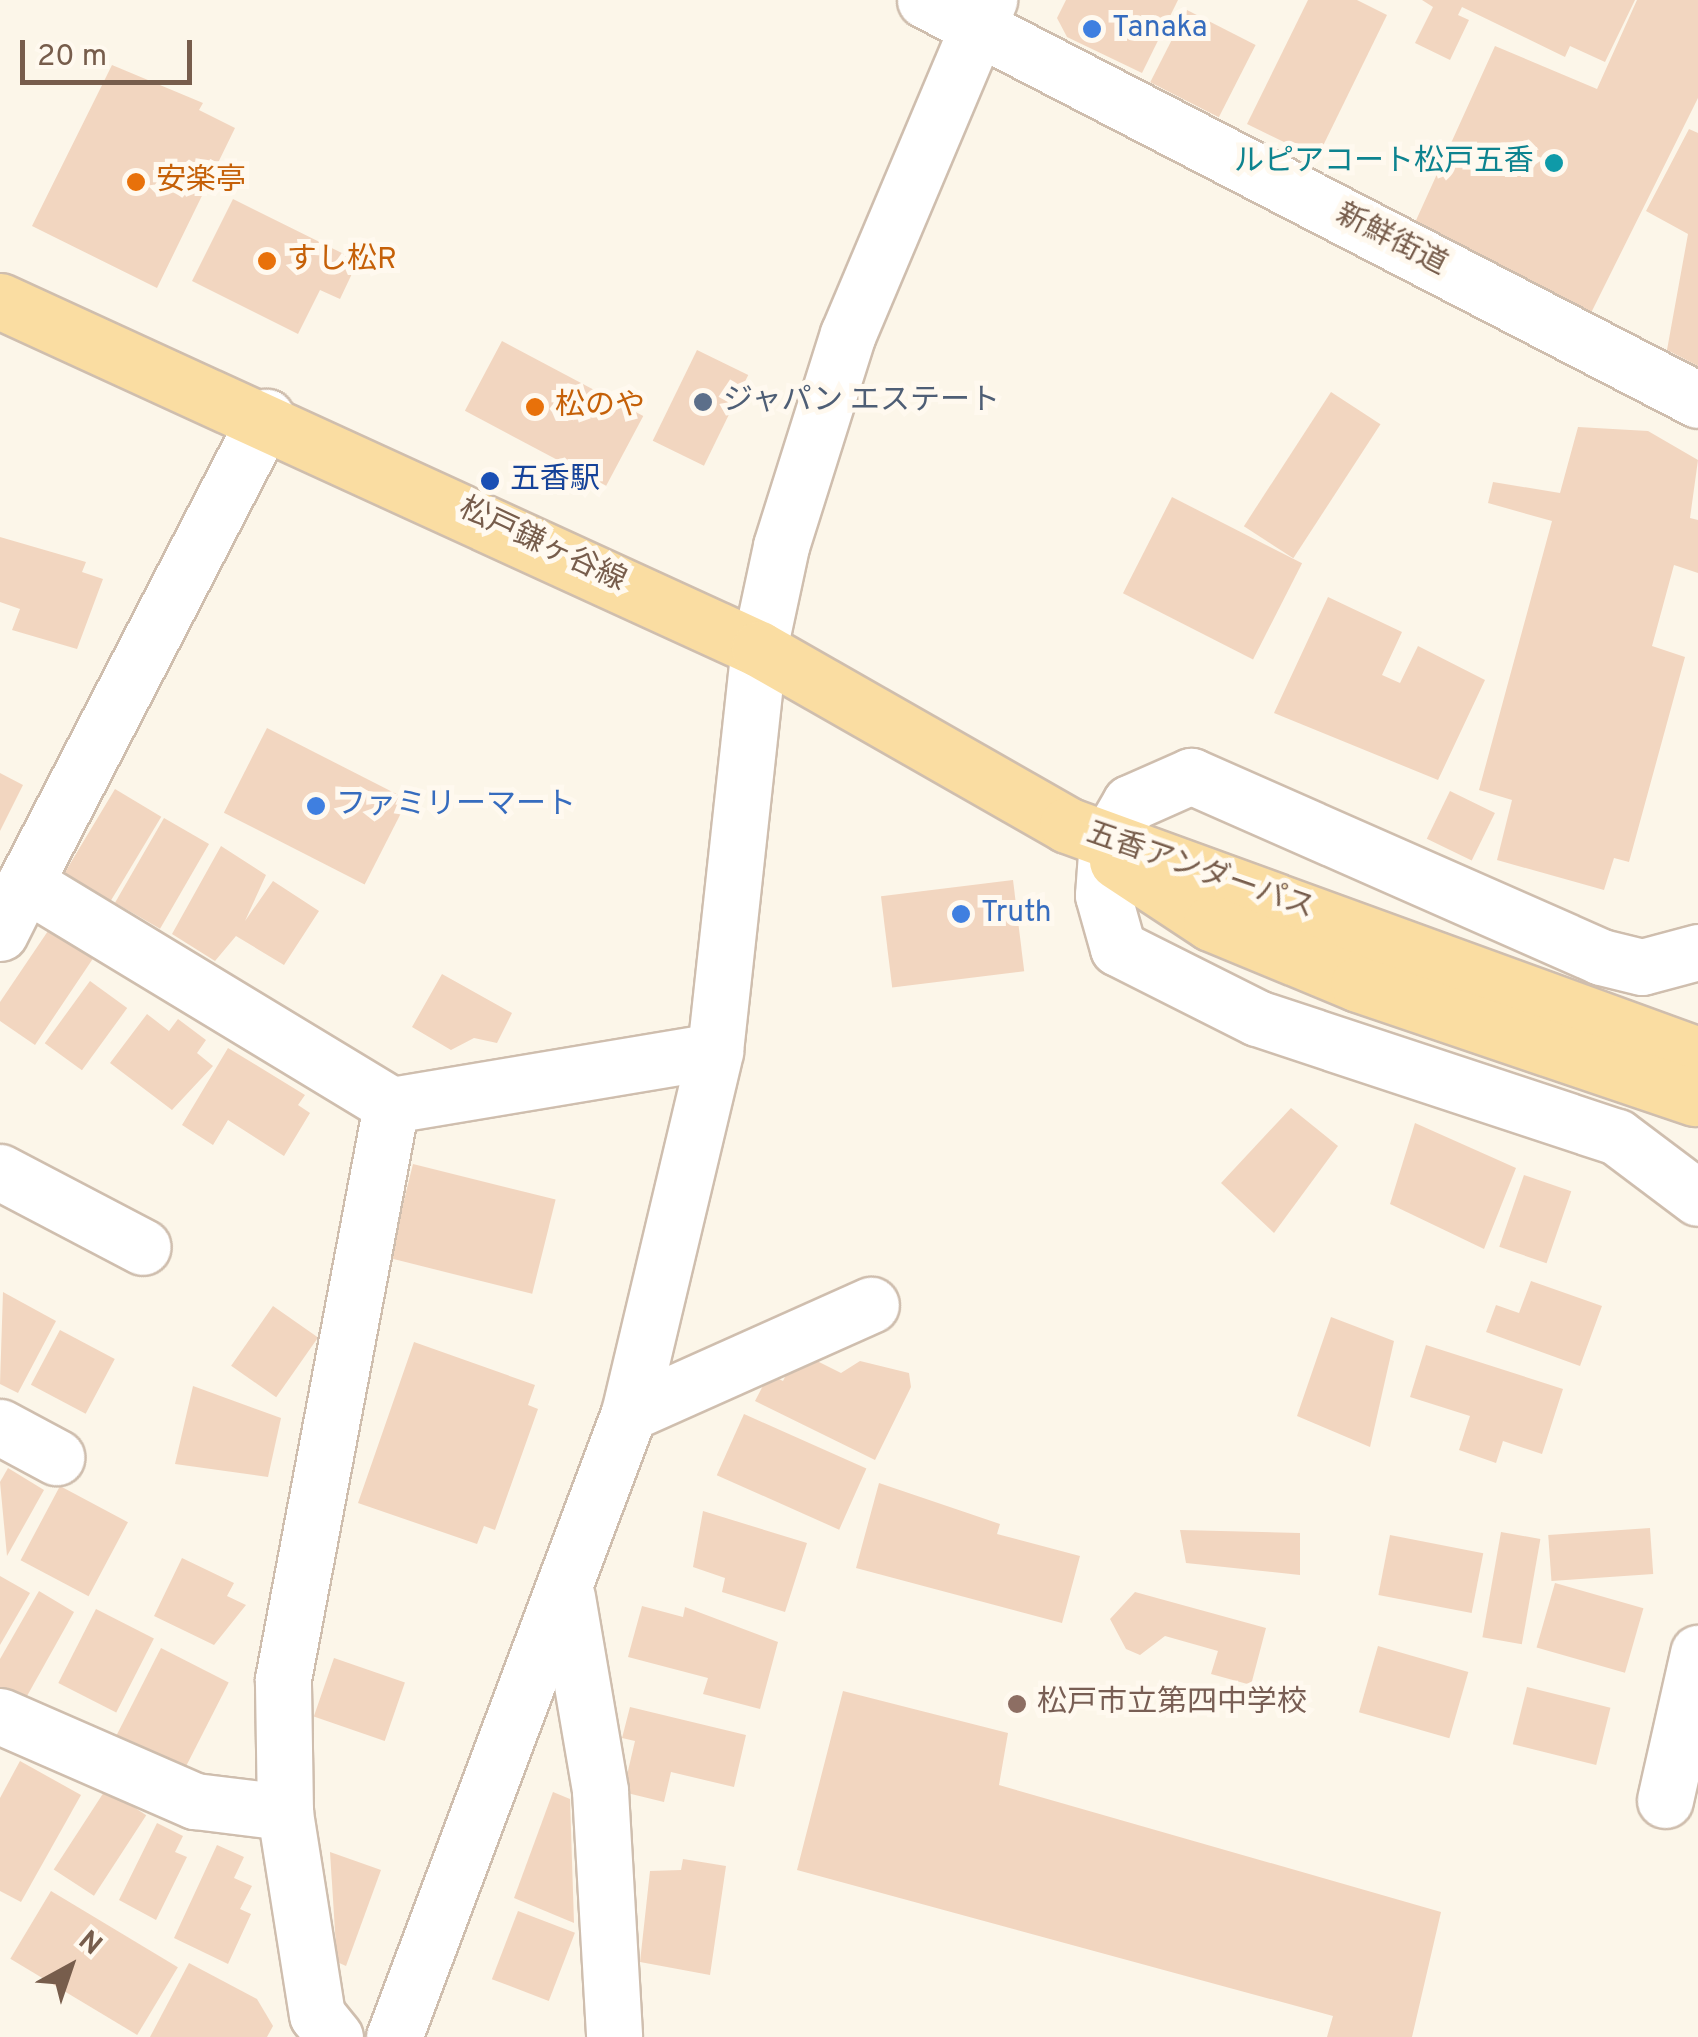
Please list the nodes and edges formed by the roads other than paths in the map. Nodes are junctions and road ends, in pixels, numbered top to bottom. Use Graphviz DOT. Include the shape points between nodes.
graph roads {
  1 [pos="925,0"];
  2 [pos="983,15"];
  3 [pos="0,301"];
  4 [pos="1698,400"];
  5 [pos="266,417"];
  6 [pos="759,649"];
  7 [pos="1094,839"];
  8 [pos="25,883"];
  9 [pos="0,933"];
  10 [pos="1698,952"];
  11 [pos="715,1050"];
  12 [pos="1696,1076"];
  13 [pos="391,1105"];
  14 [pos="0,1172"];
  15 [pos="1698,1198"];
  16 [pos="142,1247"];
  17 [pos="871,1305"];
  18 [pos="630,1413"];
  19 [pos="0,1427"];
  20 [pos="56,1457"];
  21 [pos="566,1594"];
  22 [pos="1698,1654"];
  23 [pos="0,1716"];
  24 [pos="1665,1800"];
  25 [pos="285,1812"];
  26 [pos="335,2037"];
  27 [pos="394,2037"];
  28 [pos="614,2037"];
  1 -- 2 [label="street, 新鮮街道"];
  2 -- 4 [label="street, 新鮮街道"];
  2 -- 6 [label="street" via="848,334 781,546"];
  3 -- 5 [label="main road, 松戸鎌ヶ谷線"];
  5 -- 6 [label="main road, 松戸鎌ヶ谷線"];
  5 -- 8 [label="street"];
  6 -- 7 [label="main road, 松戸鎌ヶ谷線"];
  6 -- 11 [label="street"];
  7 -- 10 [label="street" via="1130,803 1191,776 1601,957 1642,967"];
  7 -- 12 [label="main road, 五香アンダーパス" via="1211,923 1339,976"];
  7 -- 15 [label="street" via="1118,948 1257,1018 1617,1137"];
  8 -- 9 [label="street"];
  8 -- 13 [label="street"];
  11 -- 13 [label="street"];
  11 -- 18 [label="street"];
  13 -- 25 [label="street" via="283,1679"];
  14 -- 16 [label="street"];
  17 -- 18 [label="street"];
  18 -- 21 [label="street"];
  19 -- 20 [label="street"];
  21 -- 27 [label="street"];
  21 -- 28 [label="street" via="600,1791"];
  22 -- 24 [label="street"];
  23 -- 25 [label="street" via="195,1801"];
  25 -- 26 [label="street" via="317,2015"];
}
